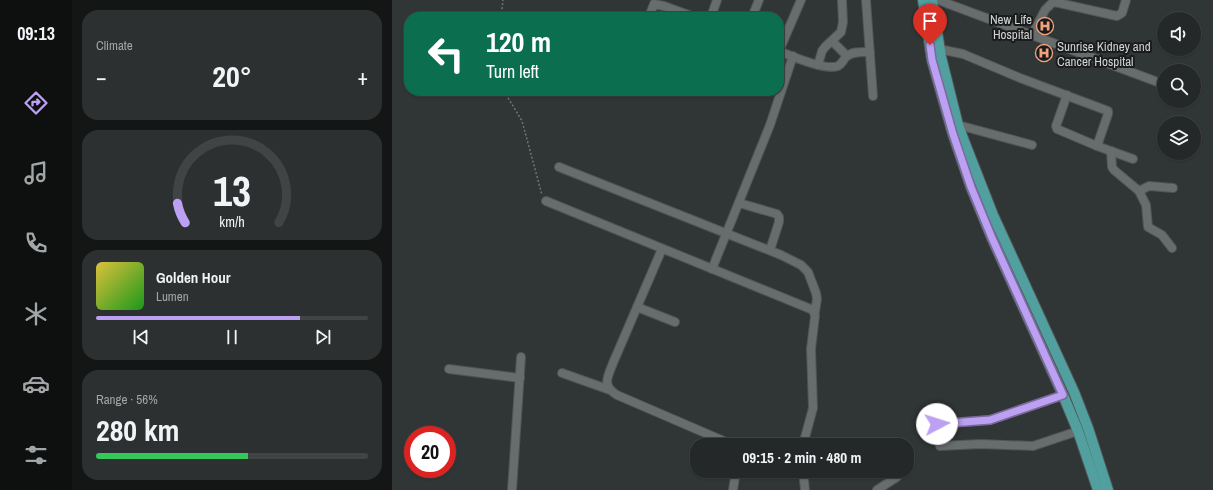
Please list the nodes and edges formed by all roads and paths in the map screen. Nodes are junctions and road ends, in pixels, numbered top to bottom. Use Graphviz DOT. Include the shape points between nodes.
graph roads {
  1 [pos="503,0"];
  2 [pos="717,0"];
  3 [pos="759,0"];
  4 [pos="801,0"];
  5 [pos="842,0"];
  6 [pos="866,0"];
  7 [pos="923,0"];
  8 [pos="932,0"];
  9 [pos="938,0"];
  10 [pos="1126,0"];
  11 [pos="502,12"];
  12 [pos="651,12"];
  13 [pos="680,12"];
  14 [pos="713,12"];
  15 [pos="754,12"];
  16 [pos="1032,35"];
  17 [pos="784,39"];
  18 [pos="832,41"];
  19 [pos="939,50"];
  20 [pos="870,52"];
  21 [pos="784,53"];
  22 [pos="793,56"];
  23 [pos="847,56"];
  24 [pos="818,65"];
  25 [pos="1157,82"];
  26 [pos="784,83"];
  27 [pos="1067,95"];
  28 [pos="507,96"];
  29 [pos="780,96"];
  30 [pos="873,96"];
  31 [pos="958,125"];
  32 [pos="1032,145"];
  33 [pos="1097,146"];
  34 [pos="1111,151"];
  35 [pos="1133,159"];
  36 [pos="559,167"];
  37 [pos="1173,188"];
  38 [pos="1139,191"];
  39 [pos="546,201"];
  40 [pos="739,203"];
  41 [pos="726,233"];
  42 [pos="1172,248"];
  43 [pos="662,249"];
  44 [pos="770,250"];
  45 [pos="712,269"];
  46 [pos="637,307"];
  47 [pos="815,312"];
  48 [pos="675,322"];
  49 [pos="1052,344"];
  50 [pos="1043,349"];
  51 [pos="521,357"];
  52 [pos="449,369"];
  53 [pos="562,373"];
  54 [pos="520,378"];
  55 [pos="610,390"];
  56 [pos="1063,395"];
  57 [pos="937,424"];
  58 [pos="1078,431"];
  59 [pos="717,438"];
  60 [pos="805,438"];
  61 [pos="940,446"];
  62 [pos="735,478"];
  63 [pos="804,478"];
  64 [pos="895,478"];
  65 [pos="512,490"];
  66 [pos="733,490"];
  67 [pos="805,490"];
  68 [pos="877,490"];
  69 [pos="1098,490"];
  70 [pos="1108,490"];
  1 -- 11 [label="path"];
  2 -- 14 [label="street"];
  3 -- 15 [label="street"];
  4 -- 17 [label="street"];
  5 -- 18 [label="street" via="841,32"];
  6 -- 20 [label="street"];
  7 -- 50 [label="main road" via="932,60 959,154 992,238"];
  8 -- 19 [label="main road"];
  9 -- 16 [label="street"];
  10 -- 16 [label="street" via="1122,13 1117,16 1054,2 1046,10"];
  12 -- 13 [label="street" via="654,4"];
  16 -- 25 [label="street"];
  18 -- 23 [label="street"];
  18 -- 24 [label="street" via="822,51"];
  19 -- 27 [label="street" via="963,54"];
  19 -- 31 [label="main road"];
  20 -- 23 [label="street" via="852,53"];
  20 -- 30 [label="street"];
  21 -- 22 [label="street"];
  22 -- 24 [label="street"];
  22 -- 26 [label="street"];
  23 -- 24 [label="street" via="836,67"];
  27 -- 33 [label="street" via="1056,128"];
  27 -- 33 [label="street" via="1109,112"];
  28 -- 39 [label="path" via="522,120"];
  29 -- 40 [label="street"];
  31 -- 32 [label="street"];
  31 -- 49 [label="main road" via="993,215"];
  33 -- 34 [label="street"];
  34 -- 35 [label="street"];
  34 -- 38 [label="street" via="1114,170"];
  36 -- 41 [label="street"];
  37 -- 38 [label="street" via="1149,186"];
  38 -- 42 [label="street" via="1146,205 1148,226 1162,235"];
  39 -- 43 [label="street"];
  40 -- 41 [label="street"];
  40 -- 44 [label="street" via="779,216"];
  41 -- 44 [label="street"];
  41 -- 45 [label="street"];
  43 -- 45 [label="street"];
  43 -- 46 [label="street"];
  44 -- 47 [label="street" via="805,268 816,293"];
  45 -- 47 [label="street"];
  46 -- 48 [label="street"];
  46 -- 55 [label="street" via="607,378 607,387"];
  47 -- 60 [label="street" via="811,349 814,408"];
  49 -- 50 [label="main road"];
  49 -- 70 [label="main road" via="1088,428"];
  50 -- 56 [label="main road"];
  51 -- 54 [label="street"];
  52 -- 54 [label="street"];
  53 -- 55 [label="street"];
  54 -- 65 [label="street"];
  55 -- 59 [label="street"];
  56 -- 57 [label="street" via="990,420"];
  56 -- 58 [label="main road"];
  58 -- 61 [label="street" via="1033,446"];
  58 -- 69 [label="main road"];
  62 -- 66 [label="street"];
  63 -- 67 [label="street"];
  64 -- 68 [label="street"];
}
